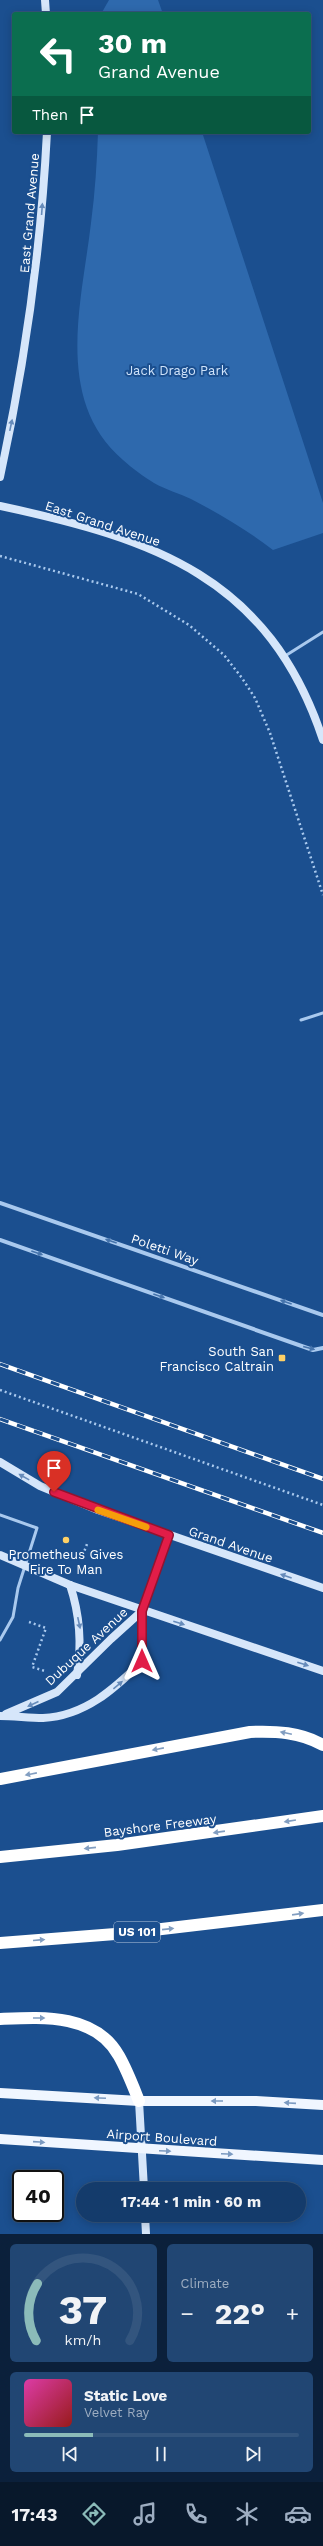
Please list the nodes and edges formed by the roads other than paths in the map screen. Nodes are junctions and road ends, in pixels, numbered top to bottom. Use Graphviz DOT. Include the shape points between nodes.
graph roads {
  1 [pos="46,0"];
  2 [pos="46,12"];
  3 [pos="47,134"];
  4 [pos="0,477"];
  5 [pos="0,506"];
  6 [pos="323,632"];
  7 [pos="285,656"];
  8 [pos="323,740"];
  9 [pos="323,1013"];
  10 [pos="301,1020"];
  11 [pos="0,1203"];
  12 [pos="0,1240"];
  13 [pos="323,1315"];
  14 [pos="323,1348"];
  15 [pos="0,1462"];
  16 [pos="0,1515"];
  17 [pos="169,1535"];
  18 [pos="0,1555"];
  19 [pos="70,1585"];
  20 [pos="323,1588"];
  21 [pos="142,1611"];
  22 [pos="0,1640"];
  23 [pos="323,1671"];
  24 [pos="77,1675"];
  25 [pos="1,1716"];
  26 [pos="323,1745"];
  27 [pos="0,1780"];
  28 [pos="323,1816"];
  29 [pos="0,1857"];
  30 [pos="323,1910"];
  31 [pos="0,1943"];
  32 [pos="0,2018"];
  33 [pos="0,2093"];
  34 [pos="139,2101"];
  35 [pos="323,2105"];
  36 [pos="0,2139"];
  37 [pos="142,2149"];
  38 [pos="323,2160"];
  39 [pos="144,2182"];
  40 [pos="145,2222"];
  41 [pos="146,2234"];
  1 -- 2 [label="main road"];
  4 -- 3 [label="main road, East Grand Avenue, one-way" via="15,407 33,296"];
  5 -- 7 [label="main road, East Grand Avenue" via="40,514 116,537 174,559 203,575 230,596 264,629"];
  6 -- 7 [label="lane"];
  7 -- 8 [label="main road, East Grand Avenue" via="302,688"];
  9 -- 10 [label="lane"];
  13 -- 11 [label="street, Poletti Way, one-way"];
  12 -- 14 [label="street, one-way" via="313,1350"];
  17 -- 15 [label="main road, Grand Avenue, one-way" via="40,1486"];
  16 -- 22 [label="lane" via="37,1528 18,1588 13,1617"];
  20 -- 17 [label="main road, Grand Avenue, one-way"];
  17 -- 21 [label="main road, Dubuque Avenue"];
  18 -- 19 [label="main road, bridge"];
  19 -- 21 [label="main road"];
  19 -- 24 [label="main road, one-way" via="80,1630 81,1650"];
  21 -- 23 [label="main road, one-way"];
  21 -- 24 [label="main road, Dubuque Avenue"];
  25 -- 21 [label="main road, Dubuque Avenue, one-way" via="44,1718 72,1713 107,1694 142,1661"];
  24 -- 25 [label="main road, Dubuque Avenue, one-way" via="57,1692"];
  26 -- 27 [label="highway, one-way" via="310,1738 280,1731 250,1732"];
  28 -- 29 [label="highway, Bayshore Freeway, one-way" via="117,1845"];
  31 -- 30 [label="highway, US 101, one-way" via="128,1933"];
  32 -- 34 [label="highway, one-way" via="48,2018 77,2022 101,2035 119,2055"];
  34 -- 33 [label="main road, one-way"];
  35 -- 34 [label="main road, one-way" via="256,2101"];
  34 -- 37 [label="main road"];
  36 -- 37 [label="main road, Airport Boulevard, one-way"];
  37 -- 38 [label="main road, Airport Boulevard, one-way"];
  37 -- 39 [label="main road"];
  40 -- 41 [label="main road"];
}
